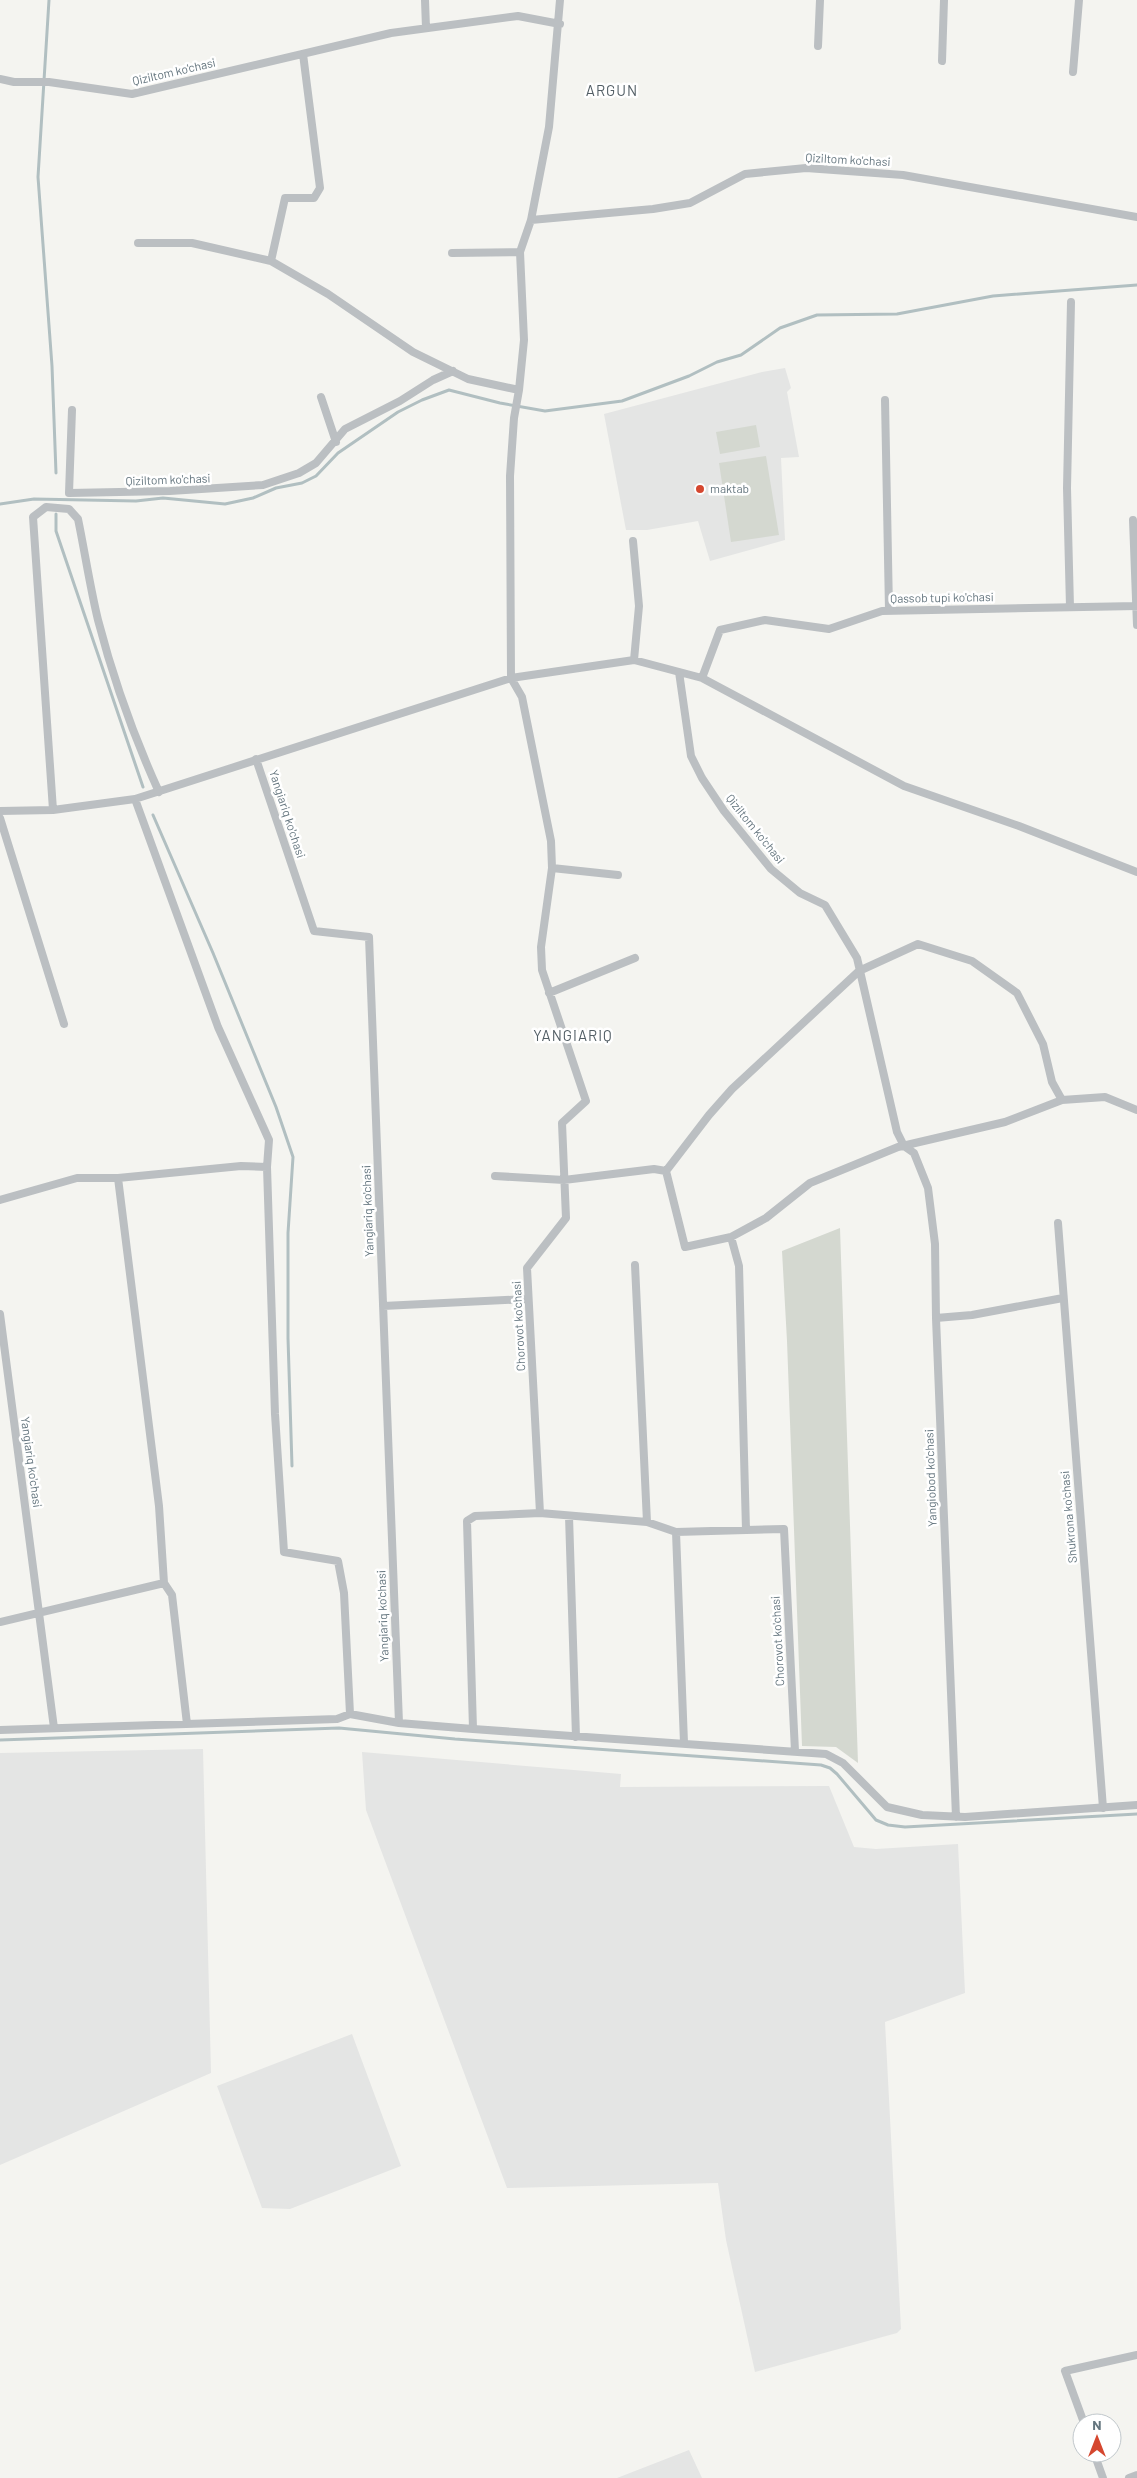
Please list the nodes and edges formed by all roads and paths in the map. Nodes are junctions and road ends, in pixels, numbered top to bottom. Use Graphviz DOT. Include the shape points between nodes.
graph roads {
  1 [pos="425,0"];
  2 [pos="560,0"];
  3 [pos="820,0"];
  4 [pos="944,0"];
  5 [pos="1079,0"];
  6 [pos="560,24"];
  7 [pos="426,28"];
  8 [pos="818,46"];
  9 [pos="303,54"];
  10 [pos="942,61"];
  11 [pos="1073,72"];
  12 [pos="0,79"];
  13 [pos="1137,217"];
  14 [pos="531,220"];
  15 [pos="138,243"];
  16 [pos="520,252"];
  17 [pos="452,253"];
  18 [pos="272,261"];
  19 [pos="1071,302"];
  20 [pos="453,371"];
  21 [pos="519,390"];
  22 [pos="321,397"];
  23 [pos="885,400"];
  24 [pos="72,410"];
  25 [pos="336,442"];
  26 [pos="1133,520"];
  27 [pos="633,541"];
  28 [pos="1137,606"];
  29 [pos="1070,608"];
  30 [pos="889,610"];
  31 [pos="1137,625"];
  32 [pos="634,660"];
  33 [pos="679,672"];
  34 [pos="511,678"];
  35 [pos="702,678"];
  36 [pos="256,759"];
  37 [pos="159,792"];
  38 [pos="135,799"];
  39 [pos="53,810"];
  40 [pos="0,811"];
  41 [pos="0,818"];
  42 [pos="552,868"];
  43 [pos="1137,872"];
  44 [pos="618,875"];
  45 [pos="635,958"];
  46 [pos="859,971"];
  47 [pos="550,993"];
  48 [pos="64,1024"];
  49 [pos="1062,1100"];
  50 [pos="1137,1110"];
  51 [pos="904,1146"];
  52 [pos="267,1167"];
  53 [pos="666,1171"];
  54 [pos="495,1176"];
  55 [pos="118,1178"];
  56 [pos="564,1180"];
  57 [pos="0,1200"];
  58 [pos="1058,1224"];
  59 [pos="731,1237"];
  60 [pos="636,1265"];
  61 [pos="1063,1298"];
  62 [pos="528,1299"];
  63 [pos="383,1306"];
  64 [pos="0,1314"];
  65 [pos="936,1318"];
  66 [pos="540,1513"];
  67 [pos="569,1516"];
  68 [pos="646,1522"];
  69 [pos="746,1530"];
  70 [pos="676,1532"];
  71 [pos="164,1583"];
  72 [pos="41,1613"];
  73 [pos="0,1622"];
  74 [pos="350,1714"];
  75 [pos="399,1723"];
  76 [pos="186,1724"];
  77 [pos="54,1728"];
  78 [pos="473,1729"];
  79 [pos="0,1730"];
  80 [pos="576,1737"];
  81 [pos="684,1743"];
  82 [pos="795,1751"];
  83 [pos="1137,1805"];
  84 [pos="1103,1808"];
  85 [pos="956,1816"];
  86 [pos="1137,2356"];
  87 [pos="1080,2413"];
  88 [pos="1098,2463"];
  89 [pos="1137,2475"];
  90 [pos="1103,2478"];
  91 [pos="1129,2478"];
  1 -- 7 [label="street"];
  2 -- 6 [label="street"];
  3 -- 8 [label="street"];
  4 -- 10 [label="street"];
  5 -- 11 [label="street"];
  6 -- 7 [label="street, Qiziltom ko'chasi" via="518,16"];
  6 -- 14 [label="street" via="550,127"];
  7 -- 9 [label="street, Qiziltom ko'chasi"];
  9 -- 12 [label="street, Qiziltom ko'chasi" via="132,94 49,82"];
  9 -- 18 [label="street" via="320,188 314,198 286,198"];
  13 -- 14 [label="street, Qiziltom ko'chasi" via="903,175 806,168 745,174 690,203"];
  14 -- 16 [label="street"];
  15 -- 18 [label="street" via="192,243"];
  16 -- 17 [label="street"];
  16 -- 21 [label="street" via="524,340"];
  18 -- 20 [label="street" via="328,294 413,352"];
  19 -- 29 [label="street" via="1067,488"];
  20 -- 21 [label="street" via="468,379"];
  20 -- 25 [label="street, Qiziltom ko'chasi" via="345,429"];
  21 -- 34 [label="street" via="510,476"];
  22 -- 25 [label="street"];
  23 -- 30 [label="street"];
  24 -- 25 [label="street, Qiziltom ko'chasi" via="69,493 263,485 299,473 316,463"];
  26 -- 28 [label="street"];
  27 -- 32 [label="street" via="639,606"];
  28 -- 29 [label="street, Qassob tupi ko'chasi"];
  28 -- 31 [label="street"];
  29 -- 30 [label="street, Qassob tupi ko'chasi"];
  30 -- 35 [label="street, Qassob tupi ko'chasi" via="829,629 766,620 720,630"];
  32 -- 33 [label="street"];
  32 -- 34 [label="street, Yangiariq ko'chasi"];
  33 -- 35 [label="street"];
  33 -- 46 [label="street, Qiziltom ko'chasi" via="691,756 702,778 724,812 770,869 800,893 825,905 857,958"];
  34 -- 36 [label="street, Yangiariq ko'chasi"];
  34 -- 42 [label="street" via="522,697 551,841"];
  35 -- 43 [label="street" via="904,786"];
  36 -- 37 [label="street, Yangiariq ko'chasi"];
  36 -- 63 [label="street, Yangiariq ko'chasi" via="314,931 369,936"];
  37 -- 38 [label="street, Yangiariq ko'chasi"];
  37 -- 39 [label="street" via="106,648 78,519 69,509 46,507 33,517"];
  38 -- 39 [label="street"];
  38 -- 52 [label="street" via="218,1028 269,1140"];
  39 -- 40 [label="street"];
  41 -- 48 [label="street"];
  42 -- 44 [label="street"];
  42 -- 47 [label="street" via="541,947 542,970"];
  45 -- 47 [label="street"];
  46 -- 49 [label="street" via="918,944 972,961 1017,992 1043,1044 1052,1082"];
  46 -- 51 [label="street, Qiziltom ko'chasi" via="897,1132"];
  46 -- 53 [label="street" via="732,1089"];
  47 -- 56 [label="street, Chorovot ko'chasi" via="586,1101 562,1123"];
  49 -- 50 [label="street" via="1106,1097"];
  49 -- 51 [label="street" via="1005,1122"];
  51 -- 59 [label="street" via="810,1183 766,1218"];
  51 -- 65 [label="street, Yangiobod ko'chasi" via="914,1153 928,1188 935,1244"];
  52 -- 55 [label="street" via="241,1166"];
  52 -- 74 [label="street" via="275,1414 284,1552 338,1561 344,1594"];
  53 -- 56 [label="street" via="654,1169"];
  53 -- 59 [label="street" via="685,1247"];
  54 -- 56 [label="street"];
  55 -- 57 [label="street" via="77,1178"];
  55 -- 71 [label="street" via="159,1506"];
  56 -- 62 [label="street, Chorovot ko'chasi" via="566,1218 527,1268"];
  58 -- 61 [label="street, Shukrona ko'chasi"];
  59 -- 69 [label="street" via="739,1266"];
  60 -- 68 [label="street"];
  61 -- 65 [label="street" via="972,1315"];
  61 -- 84 [label="street, Shukrona ko'chasi"];
  62 -- 63 [label="street"];
  62 -- 66 [label="street, Chorovot ko'chasi"];
  63 -- 75 [label="street, Yangiariq ko'chasi"];
  64 -- 72 [label="street, Yangiariq ko'chasi"];
  65 -- 85 [label="street, Yangiobod ko'chasi"];
  66 -- 67 [label="street"];
  66 -- 78 [label="street" via="475,1516 467,1521"];
  67 -- 68 [label="street"];
  67 -- 80 [label="street"];
  68 -- 70 [label="street"];
  69 -- 70 [label="street"];
  69 -- 82 [label="street, Chorovot ko'chasi" via="784,1529"];
  70 -- 81 [label="street"];
  71 -- 72 [label="street"];
  71 -- 76 [label="street" via="172,1596"];
  72 -- 73 [label="street"];
  72 -- 77 [label="street, Yangiariq ko'chasi"];
  74 -- 75 [label="street"];
  74 -- 76 [label="street" via="337,1719"];
  75 -- 78 [label="street"];
  76 -- 77 [label="street"];
  77 -- 79 [label="street"];
  78 -- 80 [label="street"];
  80 -- 81 [label="street"];
  81 -- 82 [label="street"];
  82 -- 85 [label="street" via="826,1754 843,1763 887,1807 922,1815"];
  83 -- 84 [label="street"];
  84 -- 85 [label="street"];
  86 -- 87 [label="street" via="1065,2371"];
  88 -- 90 [label="street"];
  89 -- 91 [label="street"];
}
